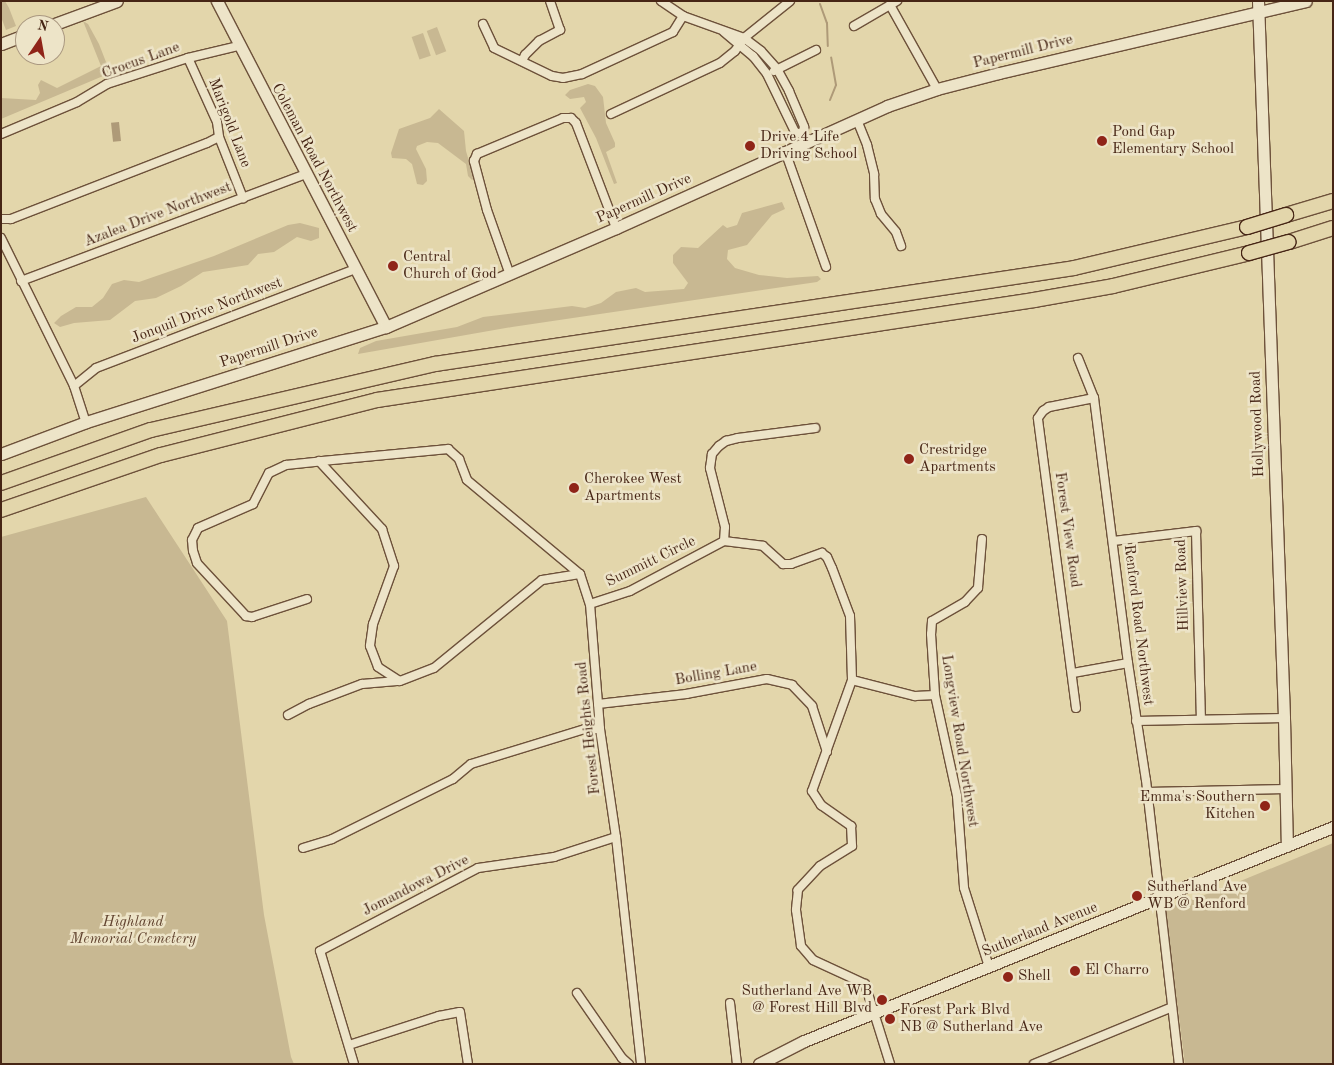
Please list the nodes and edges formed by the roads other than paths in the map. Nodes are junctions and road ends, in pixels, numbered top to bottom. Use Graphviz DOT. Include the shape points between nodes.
graph roads {
  1 [pos="116,1"];
  2 [pos="217,1"];
  3 [pos="550,1"];
  4 [pos="661,1"];
  5 [pos="790,1"];
  6 [pos="1306,1"];
  7 [pos="893,3"];
  8 [pos="1258,6"];
  9 [pos="683,16"];
  10 [pos="65,20"];
  11 [pos="483,24"];
  12 [pos="854,26"];
  13 [pos="720,29"];
  14 [pos="744,38"];
  15 [pos="15,39"];
  16 [pos="1,44"];
  17 [pos="739,45"];
  18 [pos="238,46"];
  19 [pos="816,50"];
  20 [pos="188,58"];
  21 [pos="522,61"];
  22 [pos="777,69"];
  23 [pos="767,74"];
  24 [pos="936,89"];
  25 [pos="610,114"];
  26 [pos="857,120"];
  27 [pos="1,134"];
  28 [pos="219,136"];
  29 [pos="804,138"];
  30 [pos="785,152"];
  31 [pos="305,174"];
  32 [pos="243,198"];
  33 [pos="1333,201"];
  34 [pos="1,219"];
  35 [pos="616,228"];
  36 [pos="1333,228"];
  37 [pos="1,238"];
  38 [pos="901,246"];
  39 [pos="826,267"];
  40 [pos="354,268"];
  41 [pos="510,274"];
  42 [pos="21,281"];
  43 [pos="386,327"];
  44 [pos="1078,358"];
  45 [pos="74,386"];
  46 [pos="1094,398"];
  47 [pos="86,422"];
  48 [pos="815,428"];
  49 [pos="1,454"];
  50 [pos="321,461"];
  51 [pos="1,483"];
  52 [pos="1,510"];
  53 [pos="982,539"];
  54 [pos="724,541"];
  55 [pos="1113,541"];
  56 [pos="580,574"];
  57 [pos="307,599"];
  58 [pos="590,604"];
  59 [pos="1128,663"];
  60 [pos="1072,673"];
  61 [pos="852,680"];
  62 [pos="400,681"];
  63 [pos="935,695"];
  64 [pos="598,704"];
  65 [pos="1076,708"];
  66 [pos="288,715"];
  67 [pos="1284,718"];
  68 [pos="1201,719"];
  69 [pos="1136,721"];
  70 [pos="600,728"];
  71 [pos="827,752"];
  72 [pos="1286,790"];
  73 [pos="1147,792"];
  74 [pos="1333,828"];
  75 [pos="616,837"];
  76 [pos="1286,846"];
  77 [pos="303,848"];
  78 [pos="1160,898"];
  79 [pos="989,967"];
  80 [pos="577,992"];
  81 [pos="730,1003"];
  82 [pos="1172,1007"];
  83 [pos="875,1014"];
  84 [pos="349,1046"];
  85 [pos="354,1064"];
  86 [pos="468,1064"];
  87 [pos="629,1064"];
  88 [pos="641,1064"];
  89 [pos="737,1064"];
  90 [pos="759,1064"];
  91 [pos="890,1064"];
  92 [pos="1034,1064"];
  93 [pos="1179,1064"];
  1 -- 10 [label="street"];
  2 -- 18 [label="street, Coleman Road Northwest"];
  3 -- 21 [label="street" via="560,30 538,41"];
  4 -- 9 [label="street"];
  5 -- 14 [label="street"];
  6 -- 8 [label="street, Papermill Drive"];
  7 -- 12 [label="street"];
  7 -- 24 [label="street"];
  8 -- 24 [label="street, Papermill Drive"];
  8 -- 67 [label="street, Hollywood Road"];
  9 -- 13 [label="street"];
  9 -- 21 [label="street" via="672,32 571,77 552,76"];
  11 -- 21 [label="street" via="494,48"];
  13 -- 14 [label="street"];
  13 -- 17 [label="street"];
  14 -- 17 [label="street"];
  14 -- 22 [label="street"];
  15 -- 16 [label="street"];
  17 -- 23 [label="street"];
  17 -- 25 [label="street" via="720,62"];
  18 -- 20 [label="street, Crocus Lane"];
  18 -- 31 [label="street, Coleman Road Northwest"];
  19 -- 22 [label="street"];
  20 -- 27 [label="street, Crocus Lane" via="107,84 77,102"];
  20 -- 28 [label="street, Marigold Lane" via="217,122"];
  22 -- 23 [label="street"];
  22 -- 29 [label="street" via="804,127"];
  23 -- 29 [label="street" via="795,132"];
  24 -- 26 [label="street, Papermill Drive"];
  26 -- 29 [label="street, Papermill Drive"];
  26 -- 38 [label="street" via="874,174 875,199"];
  28 -- 32 [label="street, Marigold Lane"];
  28 -- 34 [label="street" via="11,219"];
  29 -- 30 [label="street, Papermill Drive"];
  30 -- 35 [label="street, Papermill Drive"];
  30 -- 39 [label="street"];
  31 -- 32 [label="street, Azalea Drive Northwest"];
  31 -- 40 [label="street, Coleman Road Northwest"];
  32 -- 42 [label="street, Azalea Drive Northwest"];
  33 -- 51 [label="highway, bridge" via="1247,226 1074,268 435,364 150,430"];
  35 -- 41 [label="street, Papermill Drive"];
  35 -- 41 [label="street" via="576,123 571,118 563,118 477,154 474,161 487,210"];
  36 -- 52 [label="highway, bridge" via="1249,253 1113,286 376,400 160,455"];
  37 -- 42 [label="street"];
  40 -- 43 [label="street, Coleman Road Northwest"];
  40 -- 45 [label="street, Jonquil Drive Northwest" via="96,368"];
  41 -- 43 [label="street, Papermill Drive"];
  42 -- 45 [label="street"];
  43 -- 47 [label="street, Papermill Drive"];
  44 -- 46 [label="street, Renford Road Northwest"];
  45 -- 47 [label="street"];
  46 -- 55 [label="street, Renford Road Northwest"];
  46 -- 60 [label="street, Forest View Road" via="1049,407 1038,418"];
  47 -- 49 [label="street, Papermill Drive"];
  48 -- 54 [label="street" via="738,438 718,446 712,454 710,468 724,527"];
  50 -- 56 [label="street" via="448,449 459,459 467,480"];
  50 -- 57 [label="street" via="286,465 269,473 253,504 198,528 192,540 197,562 246,616 252,617"];
  50 -- 62 [label="street" via="382,529 394,566 373,624 370,646 378,667"];
  53 -- 63 [label="street, Longview Road Northwest" via="978,588 964,602 932,621"];
  54 -- 58 [label="street, Summitt Circle" via="630,591"];
  54 -- 61 [label="street" via="763,546 783,564 822,552 827,557 850,616"];
  55 -- 59 [label="street, Renford Road Northwest"];
  55 -- 68 [label="street, Hillview Road" via="1196,531"];
  56 -- 58 [label="street, Forest Heights Road"];
  56 -- 62 [label="street" via="542,580 434,668"];
  58 -- 64 [label="street, Forest Heights Road"];
  59 -- 60 [label="street"];
  59 -- 69 [label="street, Renford Road Northwest"];
  60 -- 65 [label="street, Forest View Road"];
  61 -- 63 [label="street" via="915,696"];
  61 -- 71 [label="street"];
  62 -- 66 [label="street" via="362,684"];
  63 -- 79 [label="street, Longview Road Northwest" via="957,796 964,888"];
  64 -- 70 [label="street, Forest Heights Road"];
  64 -- 71 [label="street, Bolling Lane" via="686,694 767,678 792,685 812,706"];
  67 -- 68 [label="street"];
  67 -- 72 [label="street, Hollywood Road"];
  68 -- 69 [label="street"];
  69 -- 73 [label="street, Renford Road Northwest"];
  70 -- 75 [label="street, Forest Heights Road"];
  70 -- 77 [label="street" via="586,729 472,764 445,783 332,839"];
  71 -- 83 [label="street" via="812,791 821,805 850,826 852,846 820,866 798,890 796,910 801,946 813,960 865,984"];
  72 -- 73 [label="street"];
  72 -- 76 [label="street, Hollywood Road"];
  73 -- 78 [label="street, Renford Road Northwest"];
  74 -- 76 [label="street, Sutherland Avenue"];
  75 -- 84 [label="street, Jomandowa Drive" via="554,857 478,868 320,951"];
  75 -- 88 [label="street, Forest Heights Road"];
  76 -- 78 [label="street, Sutherland Avenue"];
  78 -- 79 [label="street, Sutherland Avenue"];
  78 -- 82 [label="street, Renford Road Northwest"];
  79 -- 83 [label="street, Sutherland Avenue"];
  80 -- 87 [label="street"];
  81 -- 89 [label="street"];
  82 -- 92 [label="street"];
  82 -- 93 [label="street, Renford Road Northwest"];
  83 -- 90 [label="street, Sutherland Avenue"];
  83 -- 91 [label="street"];
  84 -- 85 [label="street"];
  84 -- 86 [label="street" via="460,1012"];
}
